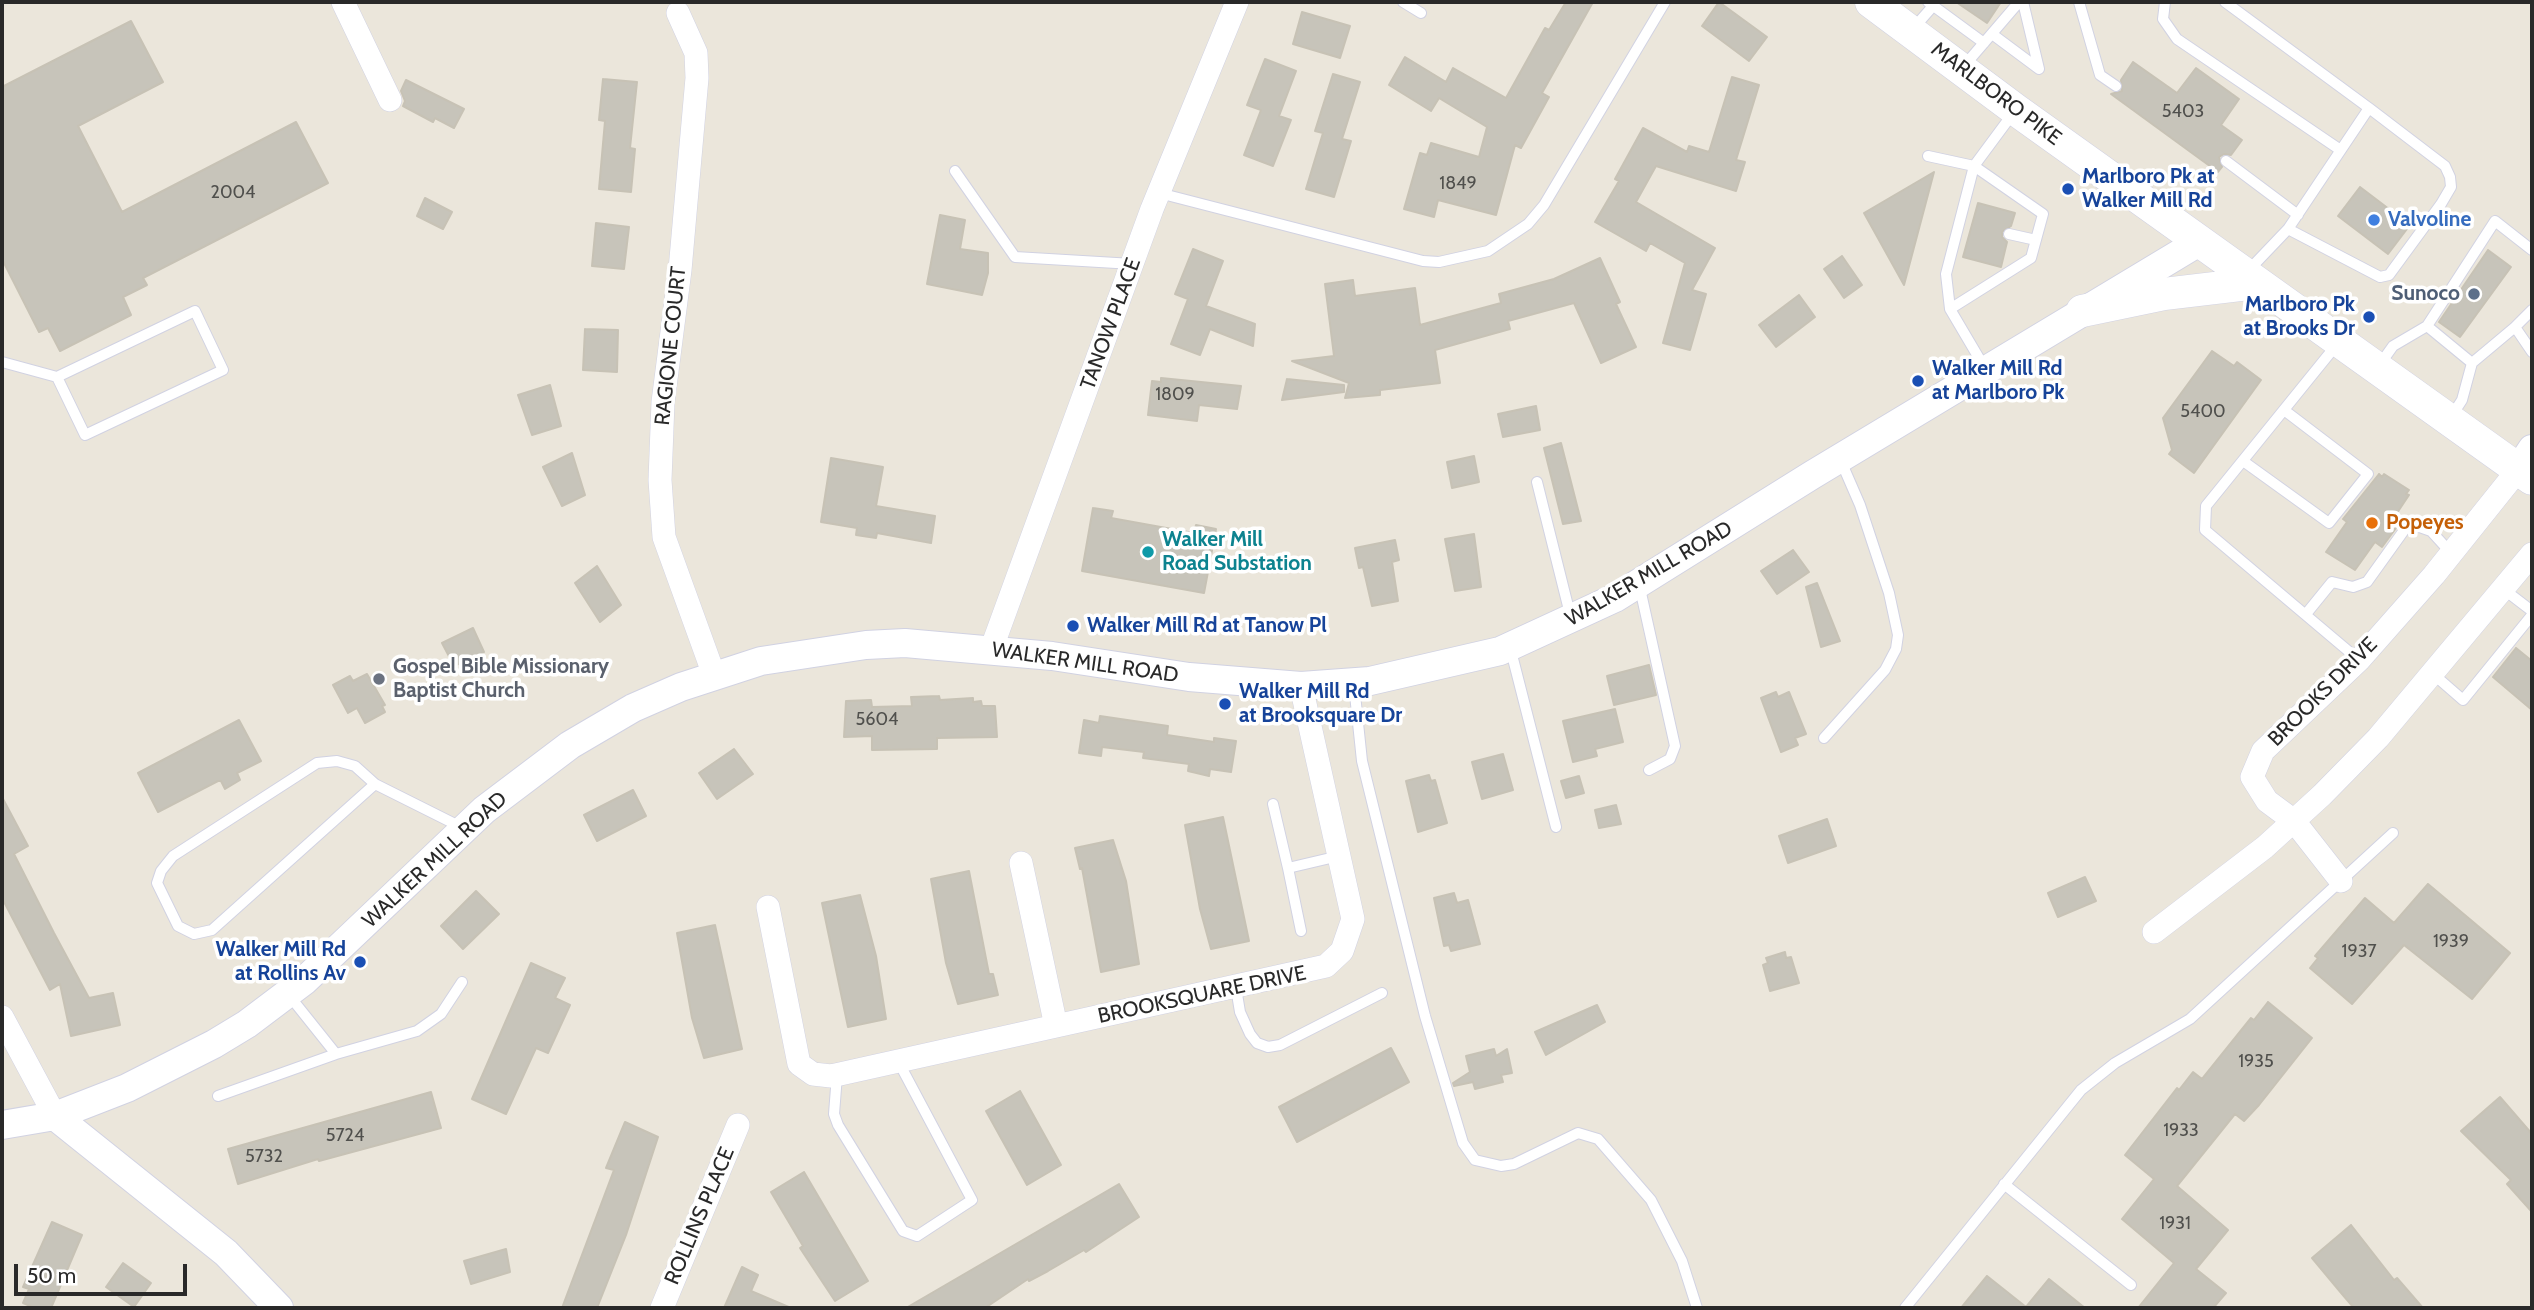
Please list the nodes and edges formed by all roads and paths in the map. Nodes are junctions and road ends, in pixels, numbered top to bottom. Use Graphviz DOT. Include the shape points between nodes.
graph roads {
  1 [pos="343,2"];
  2 [pos="1237,2"];
  3 [pos="1403,2"];
  4 [pos="1665,2"];
  5 [pos="1871,2"];
  6 [pos="2021,2"];
  7 [pos="2079,2"];
  8 [pos="2165,2"];
  9 [pos="2225,2"];
  10 [pos="1931,4"];
  11 [pos="678,13"];
  12 [pos="1421,13"];
  13 [pos="1911,32"];
  14 [pos="1988,38"];
  15 [pos="1962,69"];
  16 [pos="2116,86"];
  17 [pos="390,100"];
  18 [pos="2369,108"];
  19 [pos="2016,110"];
  20 [pos="2339,149"];
  21 [pos="1928,156"];
  22 [pos="2226,161"];
  23 [pos="1974,166"];
  24 [pos="955,171"];
  25 [pos="1158,193"];
  26 [pos="2298,215"];
  27 [pos="1960,220"];
  28 [pos="1972,223"];
  29 [pos="2288,229"];
  30 [pos="2009,234"];
  31 [pos="2036,240"];
  32 [pos="2199,242"];
  33 [pos="2532,250"];
  34 [pos="1133,264"];
  35 [pos="2250,279"];
  36 [pos="1950,309"];
  37 [pos="2532,310"];
  38 [pos="2082,311"];
  39 [pos="2427,327"];
  40 [pos="2515,327"];
  41 [pos="2339,341"];
  42 [pos="2532,352"];
  43 [pos="2,362"];
  44 [pos="2472,363"];
  45 [pos="2377,369"];
  46 [pos="1986,370"];
  47 [pos="57,377"];
  48 [pos="2284,410"];
  49 [pos="2449,420"];
  50 [pos="1840,458"];
  51 [pos="2243,461"];
  52 [pos="2528,466"];
  53 [pos="1537,482"];
  54 [pos="2451,553"];
  55 [pos="2532,554"];
  56 [pos="1639,584"];
  57 [pos="2502,588"];
  58 [pos="2532,613"];
  59 [pos="2306,614"];
  60 [pos="1571,621"];
  61 [pos="1510,647"];
  62 [pos="991,650"];
  63 [pos="2359,660"];
  64 [pos="2432,673"];
  65 [pos="714,675"];
  66 [pos="1354,682"];
  67 [pos="1301,686"];
  68 [pos="1824,738"];
  69 [pos="1649,770"];
  70 [pos="375,783"];
  71 [pos="1273,804"];
  72 [pos="2294,821"];
  73 [pos="1556,827"];
  74 [pos="463,828"];
  75 [pos="2393,832"];
  76 [pos="1339,856"];
  77 [pos="1021,863"];
  78 [pos="1288,868"];
  79 [pos="2341,881"];
  80 [pos="768,907"];
  81 [pos="1301,931"];
  82 [pos="2154,932"];
  83 [pos="462,982"];
  84 [pos="1236,988"];
  85 [pos="1382,993"];
  86 [pos="288,994"];
  87 [pos="2,1017"];
  88 [pos="1056,1026"];
  89 [pos="336,1055"];
  90 [pos="898,1061"];
  91 [pos="834,1076"];
  92 [pos="218,1096"];
  93 [pos="55,1116"];
  94 [pos="2,1125"];
  95 [pos="738,1125"];
  96 [pos="2004,1184"];
  97 [pos="2131,1285"];
  98 [pos="279,1308"];
  99 [pos="662,1308"];
  100 [pos="1697,1308"];
  101 [pos="1905,1308"];
  1 -- 17 [label="street"];
  2 -- 25 [label="street, TANOW PLACE"];
  3 -- 12 [label="lane"];
  4 -- 25 [label="lane" via="1544,205 1528,224 1488,251 1423,261"];
  5 -- 13 [label="main road, MARLBORO PIKE"];
  6 -- 14 [label="lane"];
  6 -- 14 [label="lane" via="2039,69"];
  7 -- 16 [label="lane" via="2100,75"];
  8 -- 20 [label="lane" via="2163,19 2177,39"];
  9 -- 18 [label="lane"];
  10 -- 13 [label="lane"];
  10 -- 14 [label="lane"];
  11 -- 65 [label="street, RAGIONE COURT" via="696,52 697,78 663,402 660,480 664,537"];
  13 -- 15 [label="main road, MARLBORO PIKE"];
  14 -- 15 [label="lane"];
  15 -- 19 [label="main road, MARLBORO PIKE"];
  18 -- 20 [label="lane"];
  18 -- 29 [label="lane" via="2445,166 2451,187 2441,204 2389,275 2380,277"];
  19 -- 23 [label="lane"];
  19 -- 32 [label="main road, MARLBORO PIKE"];
  20 -- 26 [label="lane"];
  21 -- 23 [label="lane"];
  22 -- 26 [label="lane"];
  23 -- 27 [label="lane"];
  23 -- 31 [label="lane" via="2043,214"];
  24 -- 34 [label="lane" via="1015,257"];
  25 -- 34 [label="street, TANOW PLACE"];
  26 -- 29 [label="lane"];
  27 -- 28 [label="lane"];
  27 -- 36 [label="lane" via="1946,274"];
  29 -- 35 [label="lane"];
  30 -- 31 [label="lane"];
  31 -- 36 [label="lane" via="2031,258"];
  32 -- 35 [label="main road, MARLBORO PIKE"];
  32 -- 38 [label="street, WALKER MILL ROAD"];
  33 -- 39 [label="lane" via="2495,221"];
  34 -- 62 [label="street, TANOW PLACE"];
  35 -- 38 [label="main road"];
  35 -- 41 [label="main road, MARLBORO PIKE"];
  36 -- 46 [label="lane"];
  37 -- 40 [label="lane"];
  38 -- 46 [label="street, WALKER MILL ROAD"];
  39 -- 44 [label="lane"];
  39 -- 45 [label="lane" via="2393,346"];
  40 -- 42 [label="lane"];
  40 -- 44 [label="lane"];
  41 -- 45 [label="main road, MARLBORO PIKE"];
  41 -- 48 [label="lane"];
  43 -- 47 [label="lane"];
  44 -- 49 [label="lane" via="2462,400"];
  45 -- 49 [label="main road, MARLBORO PIKE"];
  46 -- 50 [label="street, WALKER MILL ROAD"];
  47 -- 47 [label="lane" via="195,312 223,370 85,435"];
  48 -- 51 [label="lane"];
  48 -- 51 [label="lane" via="2368,474 2329,523"];
  49 -- 52 [label="main road, MARLBORO PIKE"];
  50 -- 56 [label="street, WALKER MILL ROAD"];
  50 -- 68 [label="lane" via="1889,593 1898,635 1885,670"];
  51 -- 59 [label="lane" via="2206,506 2205,530"];
  52 -- 54 [label="street, BROOKS DRIVE"];
  53 -- 60 [label="lane"];
  54 -- 59 [label="lane" via="2431,531 2414,525 2405,529 2367,582 2353,587 2332,582"];
  54 -- 63 [label="street, BROOKS DRIVE"];
  55 -- 57 [label="street"];
  56 -- 60 [label="street, WALKER MILL ROAD"];
  56 -- 69 [label="lane" via="1675,746 1670,759"];
  57 -- 58 [label="lane"];
  57 -- 64 [label="street"];
  58 -- 64 [label="lane" via="2463,700"];
  59 -- 63 [label="lane"];
  60 -- 61 [label="street, WALKER MILL ROAD"];
  61 -- 66 [label="street, WALKER MILL ROAD" via="1413,673"];
  61 -- 73 [label="lane"];
  62 -- 65 [label="street, WALKER MILL ROAD" via="905,643 866,645 761,662"];
  62 -- 67 [label="street, WALKER MILL ROAD" via="1189,677"];
  63 -- 72 [label="street, BROOKS DRIVE" via="2263,751 2252,777 2267,801"];
  64 -- 72 [label="street" via="2378,738"];
  65 -- 74 [label="street, WALKER MILL ROAD" via="633,708 570,745"];
  66 -- 67 [label="street, WALKER MILL ROAD"];
  66 -- 100 [label="lane" via="1362,761 1425,1016 1462,1143 1475,1160 1501,1166 1578,1133 1598,1139 1651,1200 1682,1261"];
  67 -- 76 [label="street, BROOKSQUARE DRIVE"];
  70 -- 70 [label="lane" via="212,930 194,934 178,926 157,883 173,856 317,763 337,761 355,766"];
  70 -- 74 [label="lane"];
  71 -- 78 [label="lane"];
  72 -- 79 [label="street"];
  72 -- 82 [label="street"];
  74 -- 86 [label="street, WALKER MILL ROAD"];
  75 -- 79 [label="lane"];
  76 -- 78 [label="lane"];
  76 -- 84 [label="street, BROOKSQUARE DRIVE" via="1353,919 1342,951 1313,971"];
  77 -- 88 [label="street"];
  78 -- 81 [label="lane"];
  79 -- 96 [label="lane" via="2190,1019 2096,1076"];
  80 -- 91 [label="street" via="799,1064 813,1074"];
  83 -- 89 [label="lane" via="431,1023"];
  84 -- 85 [label="lane" via="1250,1034 1257,1043 1268,1046 1280,1045"];
  84 -- 88 [label="street, BROOKSQUARE DRIVE"];
  86 -- 89 [label="lane"];
  86 -- 93 [label="street, WALKER MILL ROAD" via="191,1056"];
  87 -- 93 [label="street"];
  88 -- 90 [label="street, BROOKSQUARE DRIVE"];
  89 -- 92 [label="lane"];
  90 -- 91 [label="street, BROOKSQUARE DRIVE"];
  90 -- 91 [label="lane" via="972,1200 917,1236 903,1231 838,1125"];
  93 -- 94 [label="street, WALKER MILL ROAD"];
  93 -- 98 [label="street" via="226,1254"];
  95 -- 99 [label="street, ROLLINS PLACE"];
  96 -- 97 [label="lane"];
  96 -- 101 [label="lane"];
}
